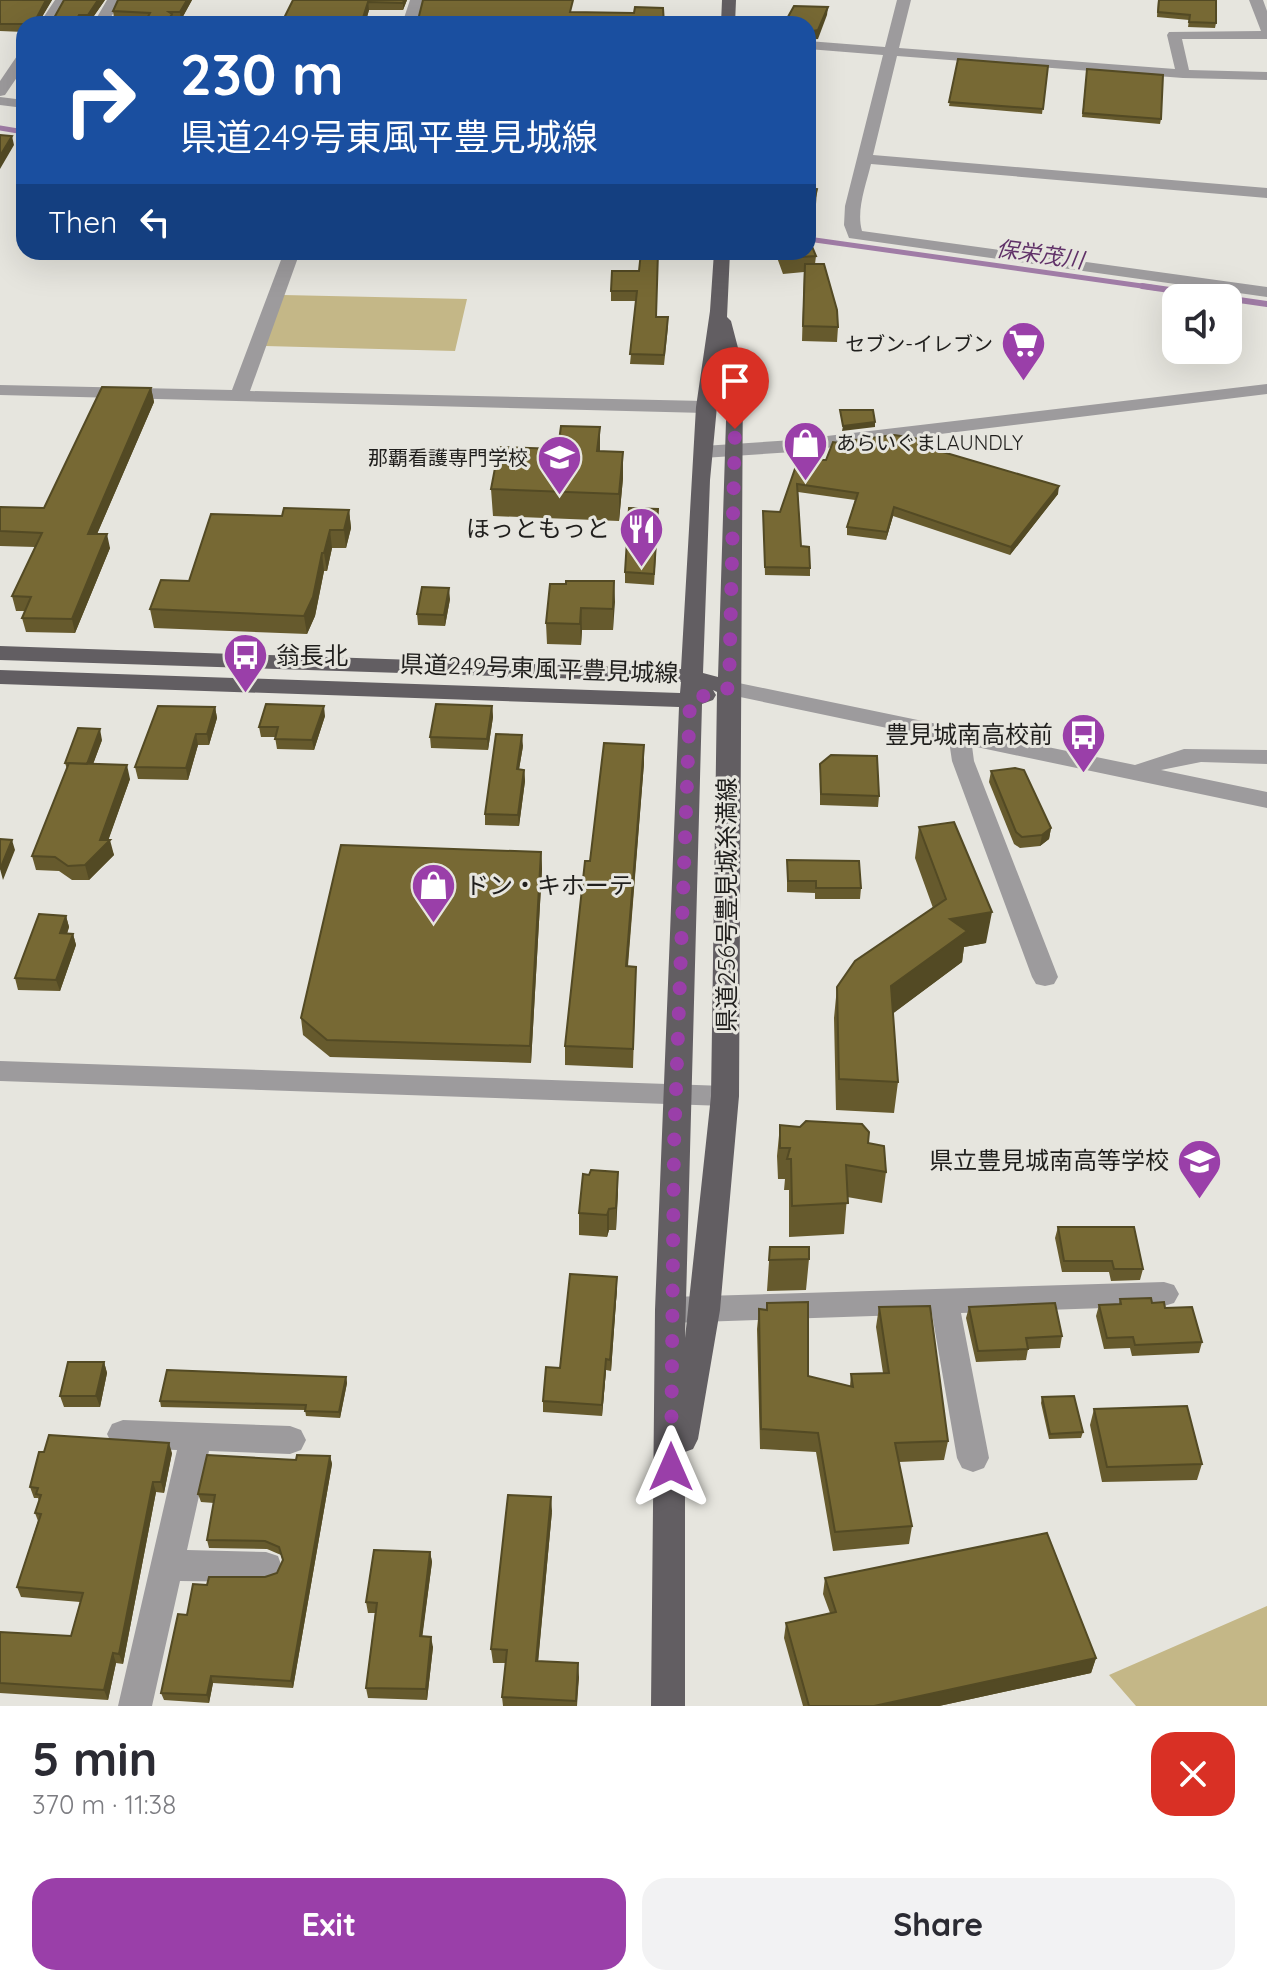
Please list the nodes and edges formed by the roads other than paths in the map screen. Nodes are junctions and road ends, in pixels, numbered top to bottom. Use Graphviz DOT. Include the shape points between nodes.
graph roads {
  1 [pos="904,0"];
  2 [pos="1256,0"];
  3 [pos="1267,29"];
  4 [pos="1267,35"];
  5 [pos="816,46"];
  6 [pos="891,51"];
  7 [pos="16,68"];
  8 [pos="1183,74"];
  9 [pos="1267,76"];
  10 [pos="0,92"];
  11 [pos="866,159"];
  12 [pos="1267,193"];
  13 [pos="289,260"];
  14 [pos="722,260"];
  15 [pos="1267,292"];
  16 [pos="719,311"];
  17 [pos="1267,389"];
  18 [pos="0,390"];
  19 [pos="239,396"];
  20 [pos="705,407"];
  21 [pos="735,450"];
  22 [pos="703,452"];
  23 [pos="0,653"];
  24 [pos="0,677"];
  25 [pos="690,688"];
  26 [pos="729,688"];
  27 [pos="960,738"];
  28 [pos="1267,757"];
  29 [pos="1138,773"];
  30 [pos="1267,800"];
  31 [pos="1045,977"];
  32 [pos="0,1071"];
  33 [pos="675,1094"];
  34 [pos="725,1096"];
  35 [pos="1164,1294"];
  36 [pos="944,1300"];
  37 [pos="670,1310"];
  38 [pos="705,1310"];
  39 [pos="123,1434"];
  40 [pos="196,1437"];
  41 [pos="290,1440"];
  42 [pos="973,1458"];
  43 [pos="671,1498"];
  44 [pos="167,1565"];
  45 [pos="266,1567"];
  46 [pos="135,1706"];
  47 [pos="668,1706"];
  1 -- 6 [label="street"];
  2 -- 3 [label="street"];
  4 -- 8 [label="street" via="1174,35"];
  5 -- 6 [label="street"];
  6 -- 8 [label="street"];
  6 -- 11 [label="street"];
  7 -- 10 [label="street"];
  8 -- 9 [label="street"];
  11 -- 12 [label="street"];
  11 -- 15 [label="street" via="853,206 855,235"];
  13 -- 19 [label="street"];
  14 -- 16 [label="main road, 県道256号豊見城糸満線"];
  16 -- 20 [label="main road, 県道256号豊見城糸満線"];
  16 -- 21 [label="main road, 県道256号豊見城糸満線" via="734,367"];
  17 -- 21 [label="street"];
  18 -- 19 [label="street"];
  19 -- 20 [label="street"];
  20 -- 22 [label="main road, 県道256号豊見城糸満線"];
  21 -- 22 [label="street"];
  21 -- 26 [label="main road, 県道256号豊見城糸満線"];
  22 -- 25 [label="main road, 県道256号豊見城糸満線"];
  23 -- 25 [label="main road, 県道249号東風平豊見城線"];
  24 -- 25 [label="main road, 県道249号東風平豊見城線"];
  25 -- 26 [label="main road, 県道249号東風平豊見城線"];
  25 -- 33 [label="main road, 県道256号豊見城糸満線"];
  26 -- 27 [label="street"];
  26 -- 34 [label="main road, 県道256号豊見城糸満線"];
  27 -- 29 [label="street"];
  27 -- 31 [label="street" via="963,761"];
  28 -- 29 [label="street" via="1176,755"];
  29 -- 30 [label="street"];
  32 -- 33 [label="street"];
  33 -- 34 [label="street"];
  33 -- 37 [label="main road, 県道256号豊見城糸満線"];
  34 -- 38 [label="main road, 県道256号豊見城糸満線"];
  35 -- 36 [label="street"];
  36 -- 38 [label="street"];
  36 -- 42 [label="street"];
  37 -- 38 [label="street"];
  37 -- 43 [label="main road, 県道256号豊見城糸満線"];
  38 -- 43 [label="main road, 県道256号豊見城糸満線"];
  39 -- 40 [label="street"];
  40 -- 41 [label="street"];
  40 -- 44 [label="street"];
  43 -- 47 [label="main road, 県道256号豊見城糸満線"];
  44 -- 45 [label="street"];
  44 -- 46 [label="street"];
}
